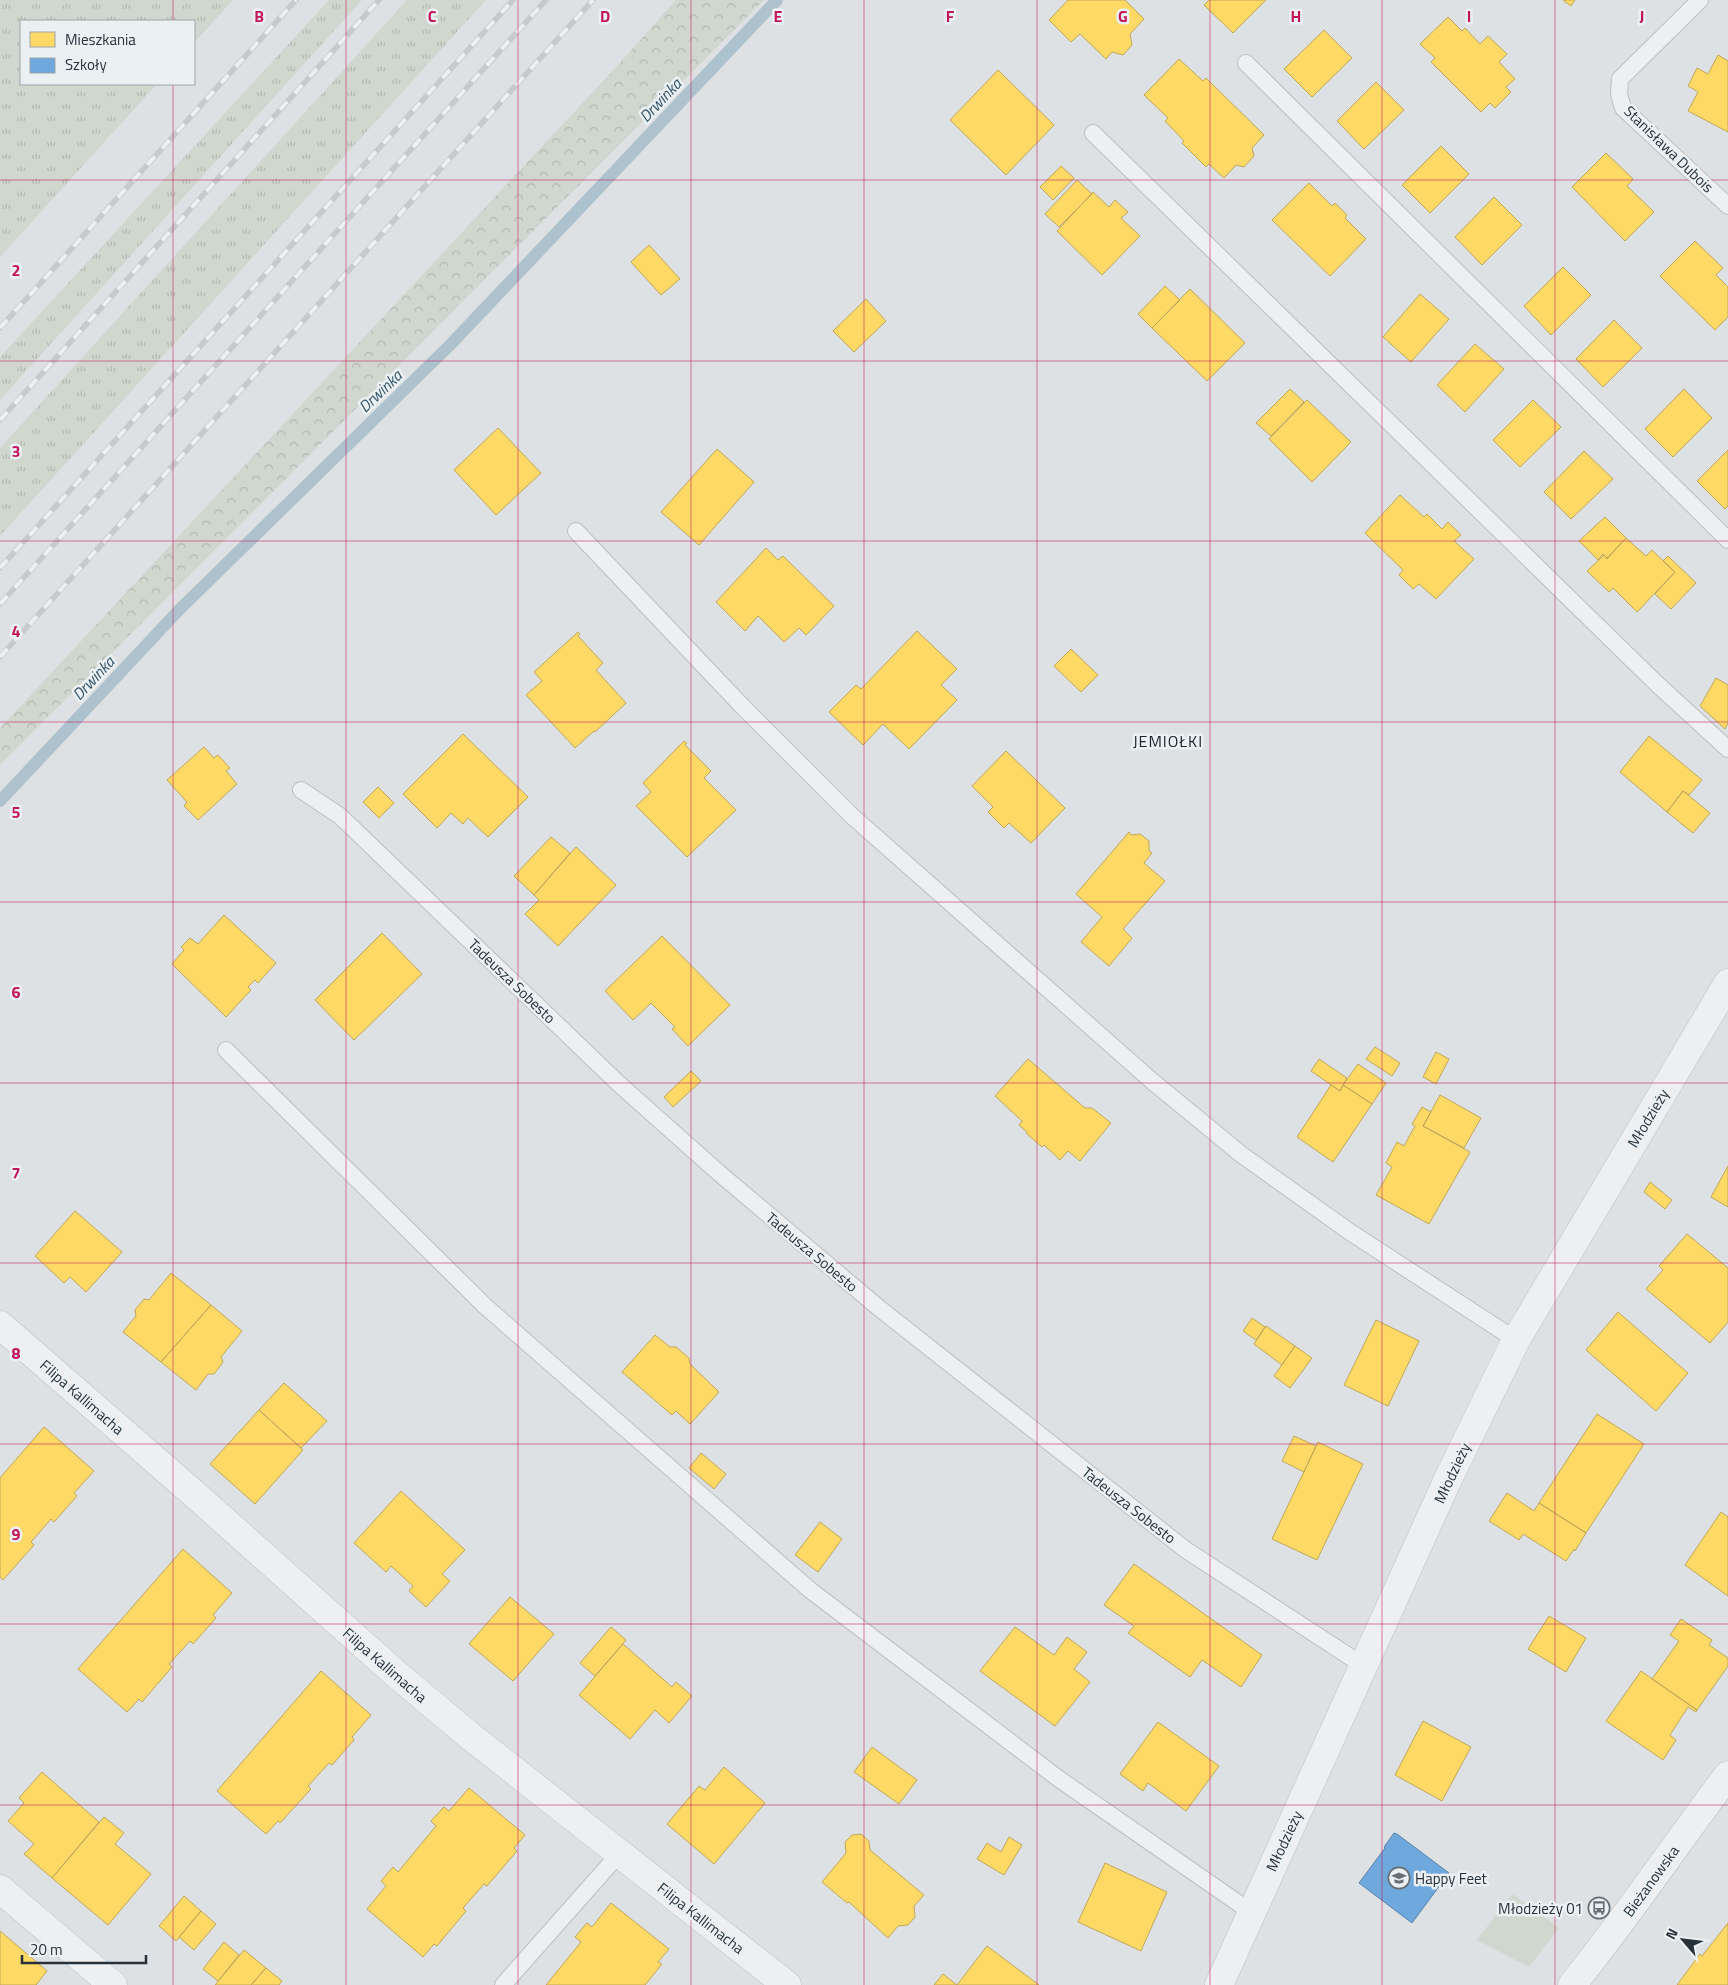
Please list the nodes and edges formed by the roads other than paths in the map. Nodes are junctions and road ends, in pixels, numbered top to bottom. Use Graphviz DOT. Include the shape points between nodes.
graph roads {
  1 [pos="1700,0"];
  2 [pos="1246,63"];
  3 [pos="1093,133"];
  4 [pos="1728,206"];
  5 [pos="576,532"];
  6 [pos="1728,540"];
  7 [pos="1728,749"];
  8 [pos="301,790"];
  9 [pos="1728,983"];
  10 [pos="226,1050"];
  11 [pos="0,1325"];
  12 [pos="1516,1340"];
  13 [pos="1364,1666"];
  14 [pos="1728,1775"];
  15 [pos="619,1854"];
  16 [pos="0,1889"];
  17 [pos="1251,1912"];
  18 [pos="113,1985"];
  19 [pos="503,1985"];
  20 [pos="787,1985"];
  21 [pos="1219,1985"];
  22 [pos="1572,1985"];
  1 -- 4 [label="lane, Stanisława Dubois" via="1620,80 1619,94 1623,108"];
  2 -- 6 [label="lane"];
  3 -- 7 [label="lane" via="1657,684"];
  5 -- 12 [label="lane" via="852,816 1152,1081 1242,1155 1334,1221"];
  8 -- 13 [label="lane, Tadeusza Sobesto" via="340,816 619,1084 879,1308 1186,1550"];
  9 -- 12 [label="street, Młodzieży"];
  10 -- 17 [label="lane" via="486,1306 810,1590 1059,1779"];
  11 -- 15 [label="street, Filipa Kallimacha" via="394,1673"];
  12 -- 13 [label="street, Młodzieży" via="1448,1479"];
  13 -- 17 [label="street, Młodzieży"];
  14 -- 22 [label="street, Bieżanowska"];
  15 -- 19 [label="lane"];
  15 -- 20 [label="street, Filipa Kallimacha"];
  16 -- 18 [label="street"];
  17 -- 21 [label="street, Młodzieży"];
}
